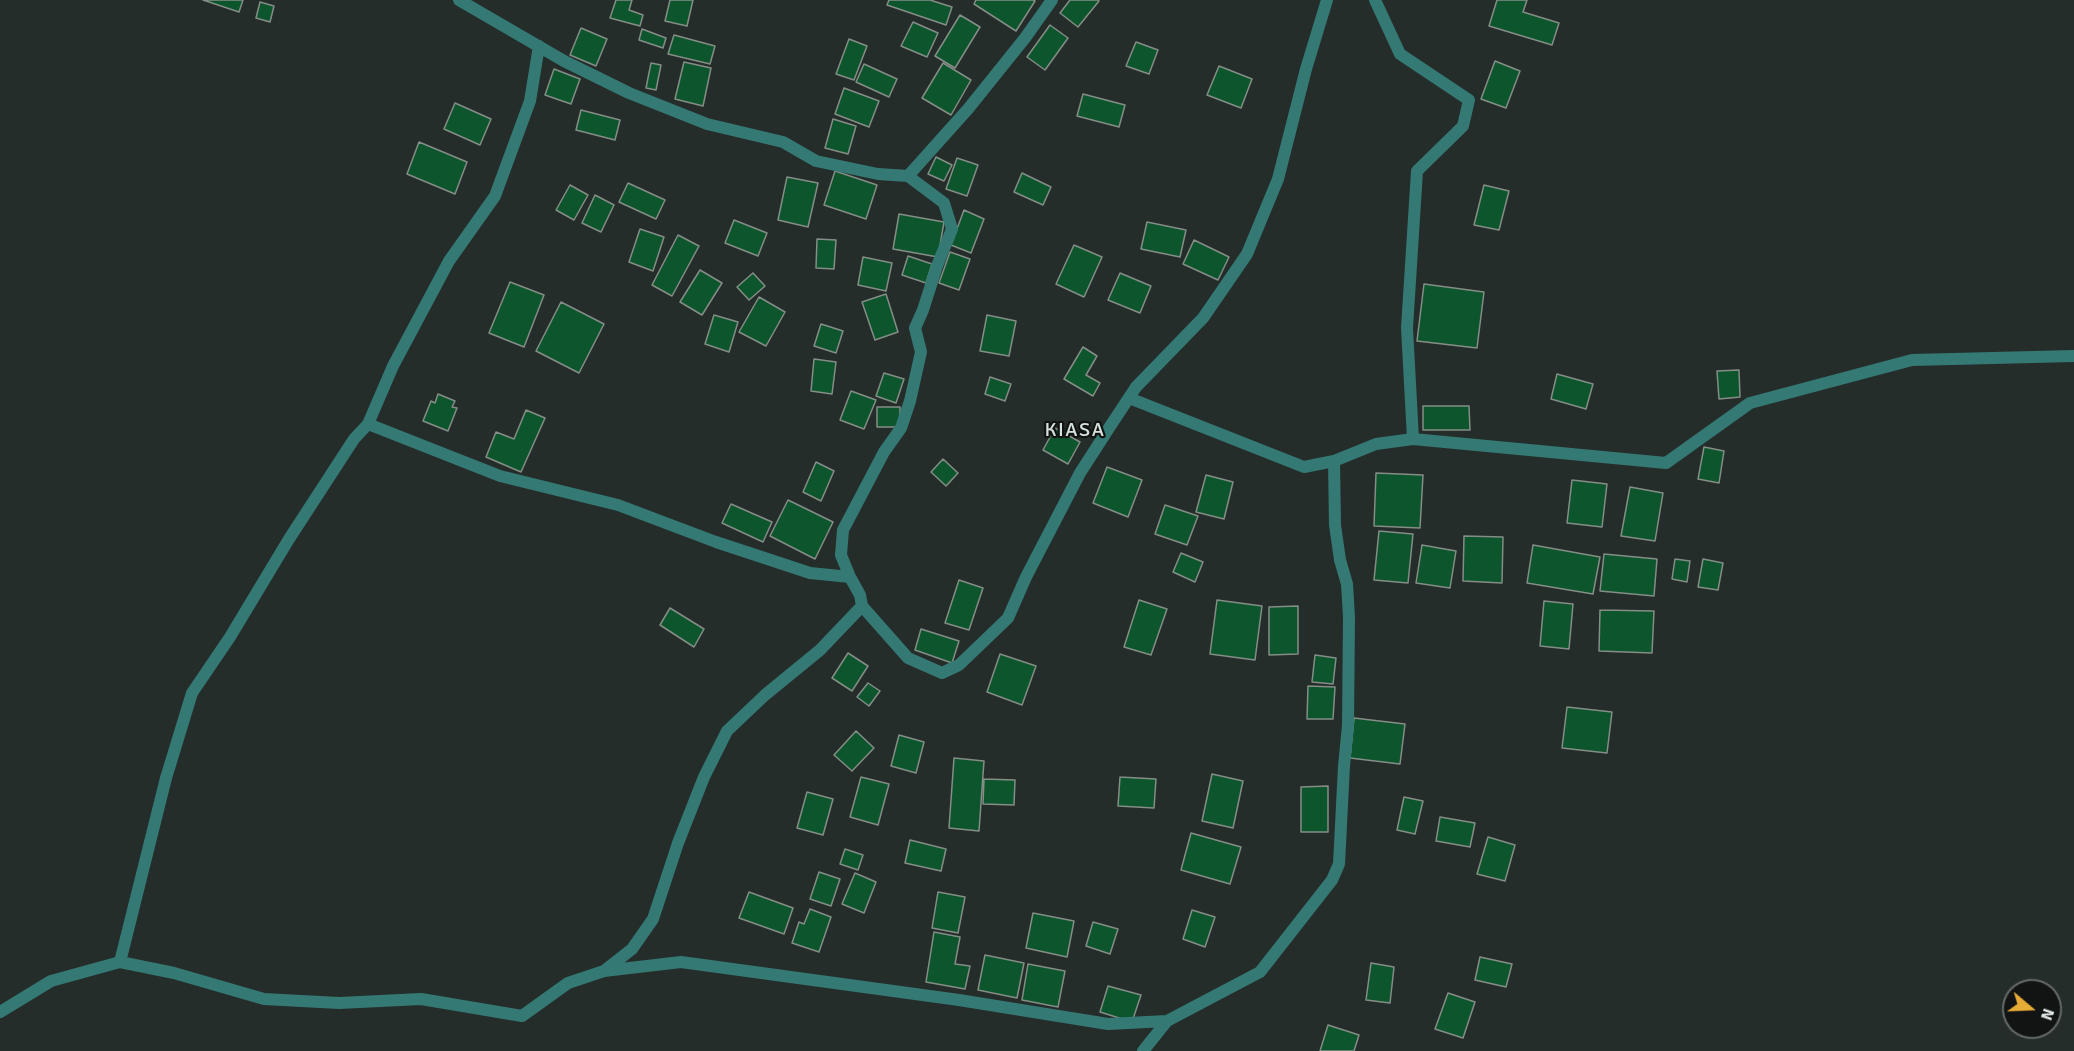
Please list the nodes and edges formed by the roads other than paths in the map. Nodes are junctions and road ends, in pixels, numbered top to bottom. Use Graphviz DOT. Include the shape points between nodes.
graph roads {
  1 [pos="459,0"];
  2 [pos="1052,0"];
  3 [pos="1327,0"];
  4 [pos="1375,0"];
  5 [pos="539,46"];
  6 [pos="908,176"];
  7 [pos="2074,356"];
  8 [pos="1129,398"];
  9 [pos="368,424"];
  10 [pos="1413,439"];
  11 [pos="1334,461"];
  12 [pos="850,577"];
  13 [pos="862,606"];
  14 [pos="120,962"];
  15 [pos="604,971"];
  16 [pos="0,1012"];
  17 [pos="1167,1021"];
  18 [pos="1143,1051"];
  1 -- 5 [label="street"];
  2 -- 6 [label="street" via="968,109"];
  3 -- 8 [label="street" via="1278,179 1247,254 1203,318"];
  4 -- 10 [label="street" via="1400,54 1469,100 1463,126 1417,171 1407,328"];
  5 -- 6 [label="street" via="629,93 707,124 783,142 816,161"];
  5 -- 9 [label="street" via="530,101 495,196 449,261 393,366"];
  6 -- 12 [label="street" via="944,203 952,229 915,328 921,352 901,428 843,530 841,555"];
  7 -- 10 [label="street" via="1912,360 1750,403 1666,463"];
  8 -- 11 [label="street" via="1304,467"];
  8 -- 13 [label="street" via="1080,473 1008,618 959,666 942,673 908,658"];
  9 -- 12 [label="street" via="500,476 618,505 810,573"];
  9 -- 14 [label="street" via="354,439 192,693 166,778"];
  10 -- 11 [label="street" via="1376,444"];
  11 -- 17 [label="street" via="1335,525 1349,616 1348,725 1339,864 1332,880 1260,972"];
  12 -- 13 [label="street"];
  13 -- 15 [label="street" via="820,650 727,731 678,843 653,919 632,949"];
  14 -- 15 [label="street" via="264,999 339,1003 421,999 522,1016 568,983"];
  14 -- 16 [label="street" via="51,981"];
  15 -- 17 [label="street" via="681,962 1108,1024"];
  17 -- 18 [label="street"];
}
